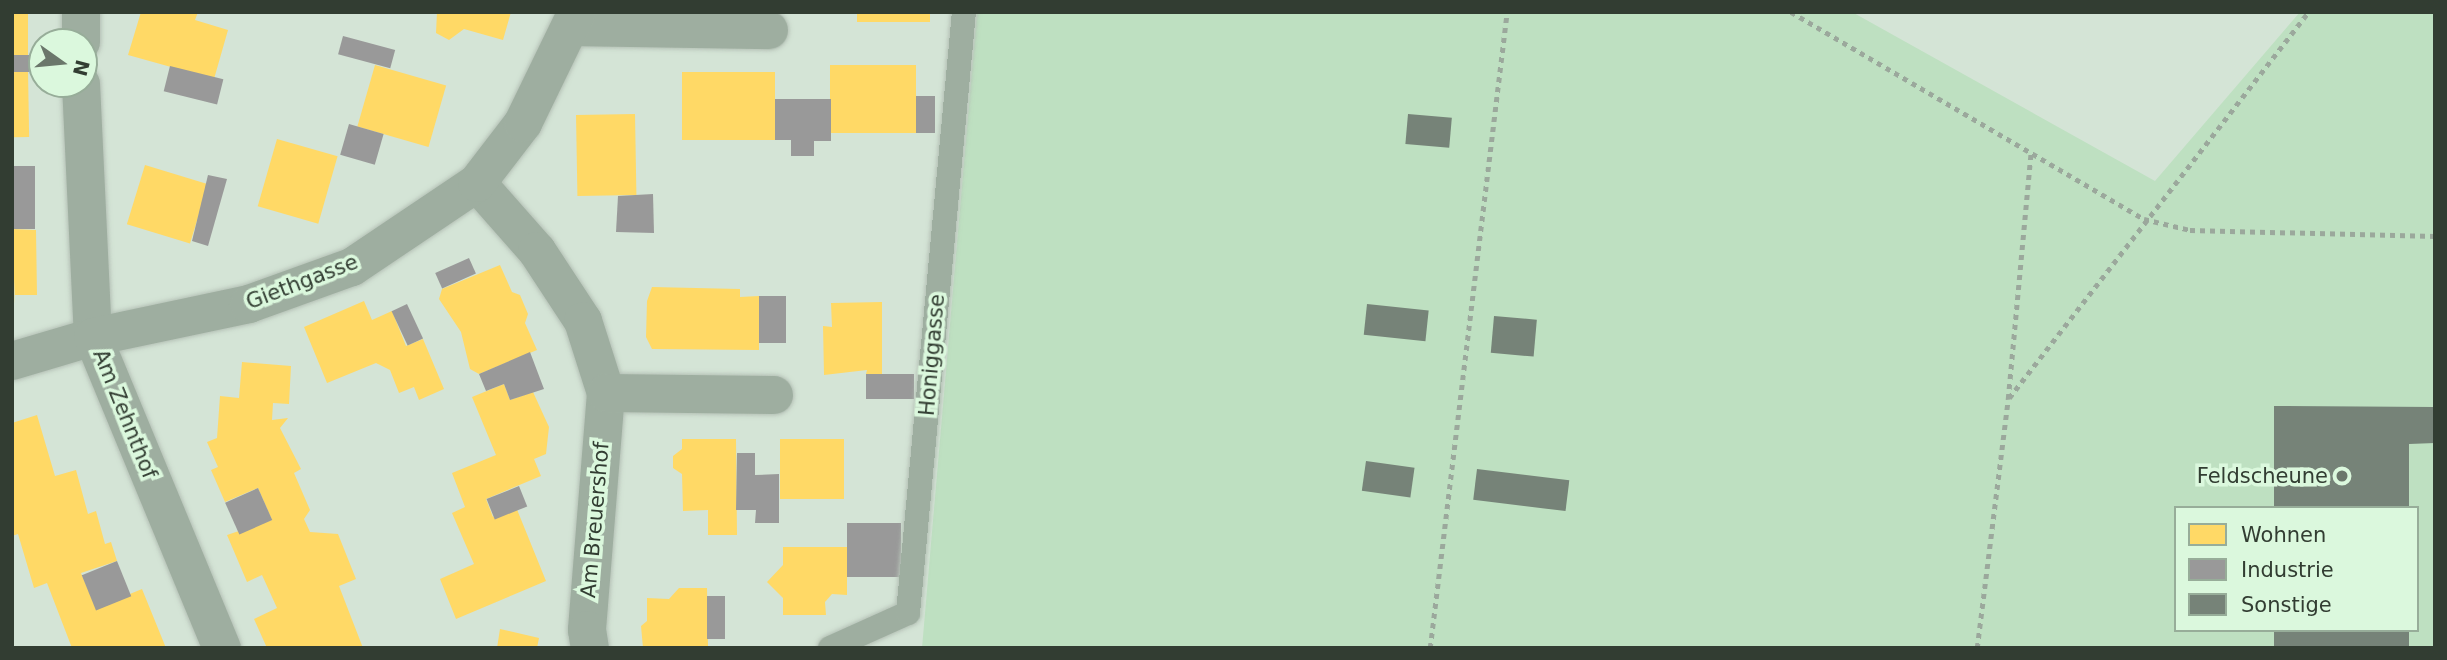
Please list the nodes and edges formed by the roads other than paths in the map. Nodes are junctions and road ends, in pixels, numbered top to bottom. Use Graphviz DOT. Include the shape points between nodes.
graph roads {
  1 [pos="964,12"];
  2 [pos="574,20"];
  3 [pos="769,30"];
  4 [pos="82,98"];
  5 [pos="477,183"];
  6 [pos="93,337"];
  7 [pos="12,361"];
  8 [pos="606,393"];
  9 [pos="774,394"];
  10 [pos="222,648"];
  11 [pos="590,648"];
  12 [pos="830,648"];
  1 -- 12 [label="lane, Honiggasse" via="908,613"];
  2 -- 3 [label="street, Giethgasse"];
  2 -- 5 [label="street, Giethgasse" via="523,123"];
  4 -- 6 [label="street, Am Zehnthof"];
  5 -- 6 [label="street, Giethgasse" via="352,268 249,304"];
  5 -- 8 [label="street, Am Breuershof" via="537,251 583,321"];
  6 -- 7 [label="street, Giethgasse"];
  6 -- 10 [label="street, Am Zehnthof"];
  8 -- 9 [label="street"];
  8 -- 11 [label="street, Am Breuershof" via="587,630"];
}
